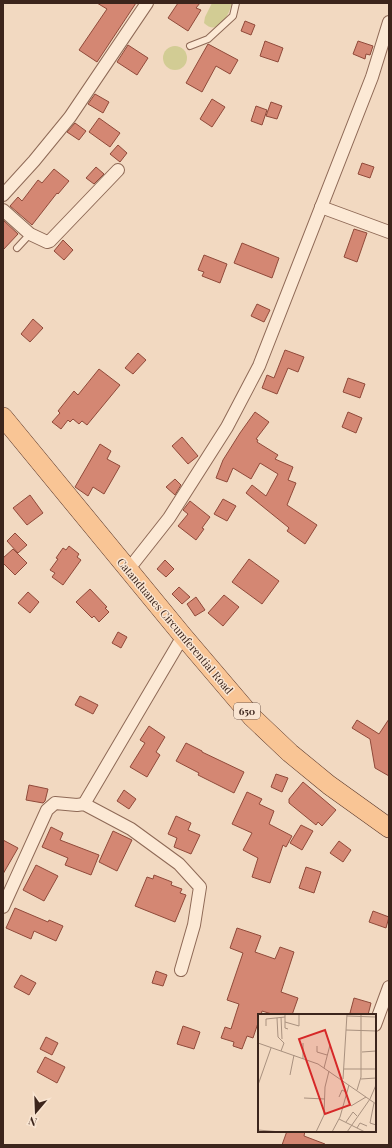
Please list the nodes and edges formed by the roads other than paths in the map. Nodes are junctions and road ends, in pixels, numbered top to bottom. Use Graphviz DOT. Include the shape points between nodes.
graph roads {
  1 [pos="147,3"];
  2 [pos="236,3"];
  3 [pos="389,22"];
  4 [pos="190,46"];
  5 [pos="118,170"];
  6 [pos="3,195"];
  7 [pos="321,207"];
  8 [pos="3,210"];
  9 [pos="389,232"];
  10 [pos="30,234"];
  11 [pos="17,248"];
  12 [pos="3,417"];
  13 [pos="128,570"];
  14 [pos="183,636"];
  15 [pos="84,804"];
  16 [pos="389,828"];
  17 [pos="3,907"];
  18 [pos="181,970"];
  19 [pos="389,987"];
  20 [pos="376,1022"];
  1 -- 6 [label="street" via="70,117"];
  2 -- 4 [label="lane" via="234,16 208,39"];
  3 -- 7 [label="street" via="372,77"];
  5 -- 10 [label="street" via="50,241"];
  7 -- 9 [label="street"];
  7 -- 13 [label="street" via="258,366 227,427 169,518"];
  8 -- 10 [label="street"];
  10 -- 11 [label="lane"];
  12 -- 13 [label="main road, Catanduanes Circumferential Road / 650"];
  13 -- 14 [label="main road, Catanduanes Circumferential Road / 650"];
  14 -- 15 [label="street"];
  14 -- 16 [label="main road, Catanduanes Circumferential Road / 650" via="272,737 329,785"];
  15 -- 17 [label="street" via="55,803 47,810"];
  15 -- 18 [label="street" via="131,829 179,864 200,887 194,925"];
  19 -- 20 [label="street"];
}
